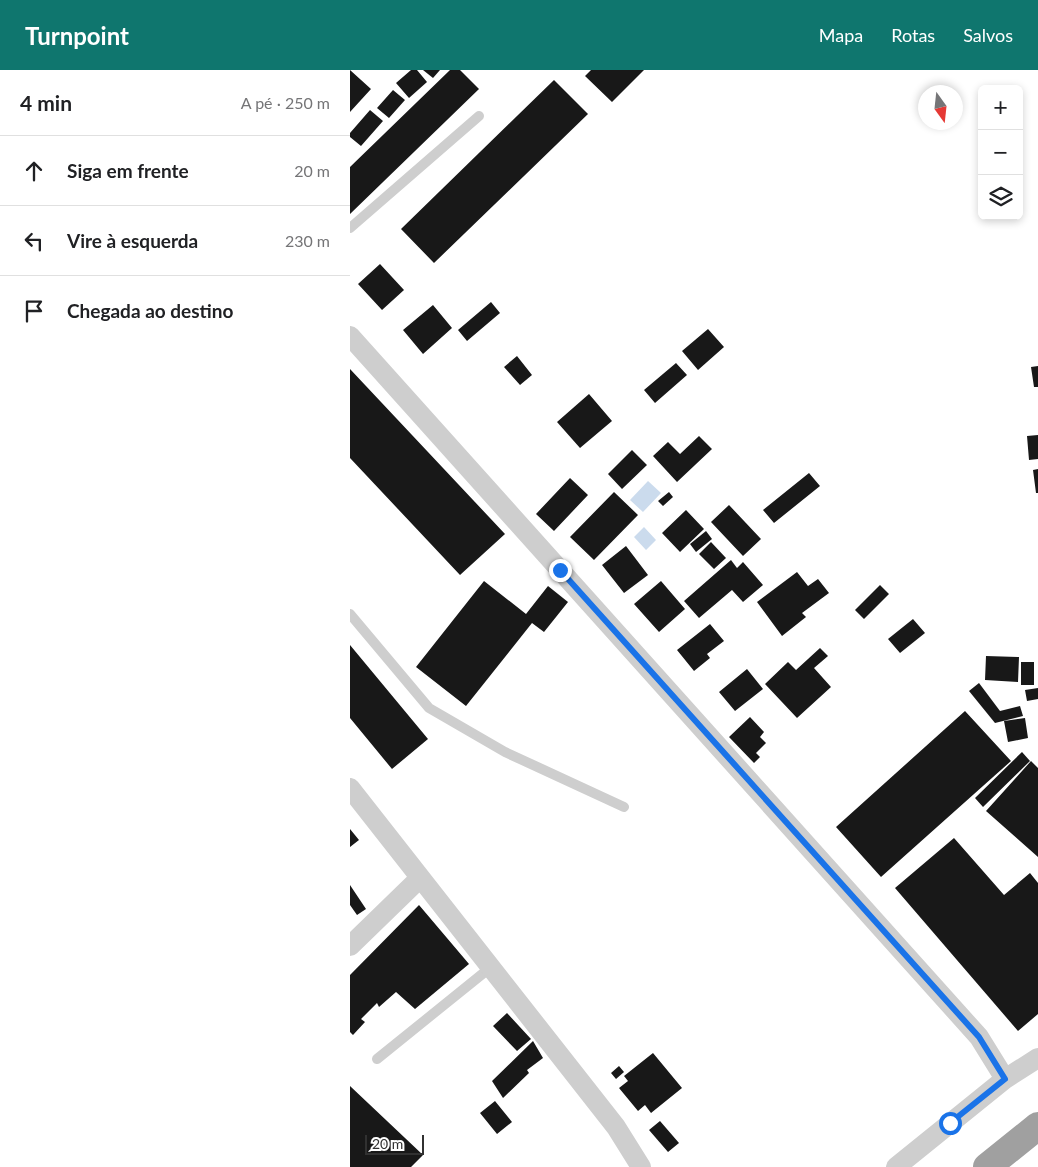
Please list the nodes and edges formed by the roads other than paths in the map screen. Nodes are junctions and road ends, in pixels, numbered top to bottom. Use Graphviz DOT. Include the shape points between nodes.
graph roads {
  1 [pos="479,116"];
  2 [pos="350,228"];
  3 [pos="350,336"];
  4 [pos="350,614"];
  5 [pos="350,788"];
  6 [pos="624,807"];
  7 [pos="420,878"];
  8 [pos="350,946"];
  9 [pos="491,967"];
  10 [pos="1038,1058"];
  11 [pos="377,1059"];
  12 [pos="1005,1079"];
  13 [pos="1038,1126"];
  14 [pos="641,1167"];
  15 [pos="896,1167"];
  16 [pos="987,1167"];
  1 -- 2 [label="lane"];
  3 -- 12 [label="street" via="979,1037"];
  4 -- 6 [label="lane" via="429,708 505,752"];
  5 -- 7 [label="street"];
  7 -- 8 [label="street"];
  7 -- 9 [label="street"];
  9 -- 11 [label="lane"];
  9 -- 14 [label="street" via="616,1128"];
  10 -- 12 [label="street"];
  12 -- 15 [label="street"];
  13 -- 16 [label="highway"];
}
